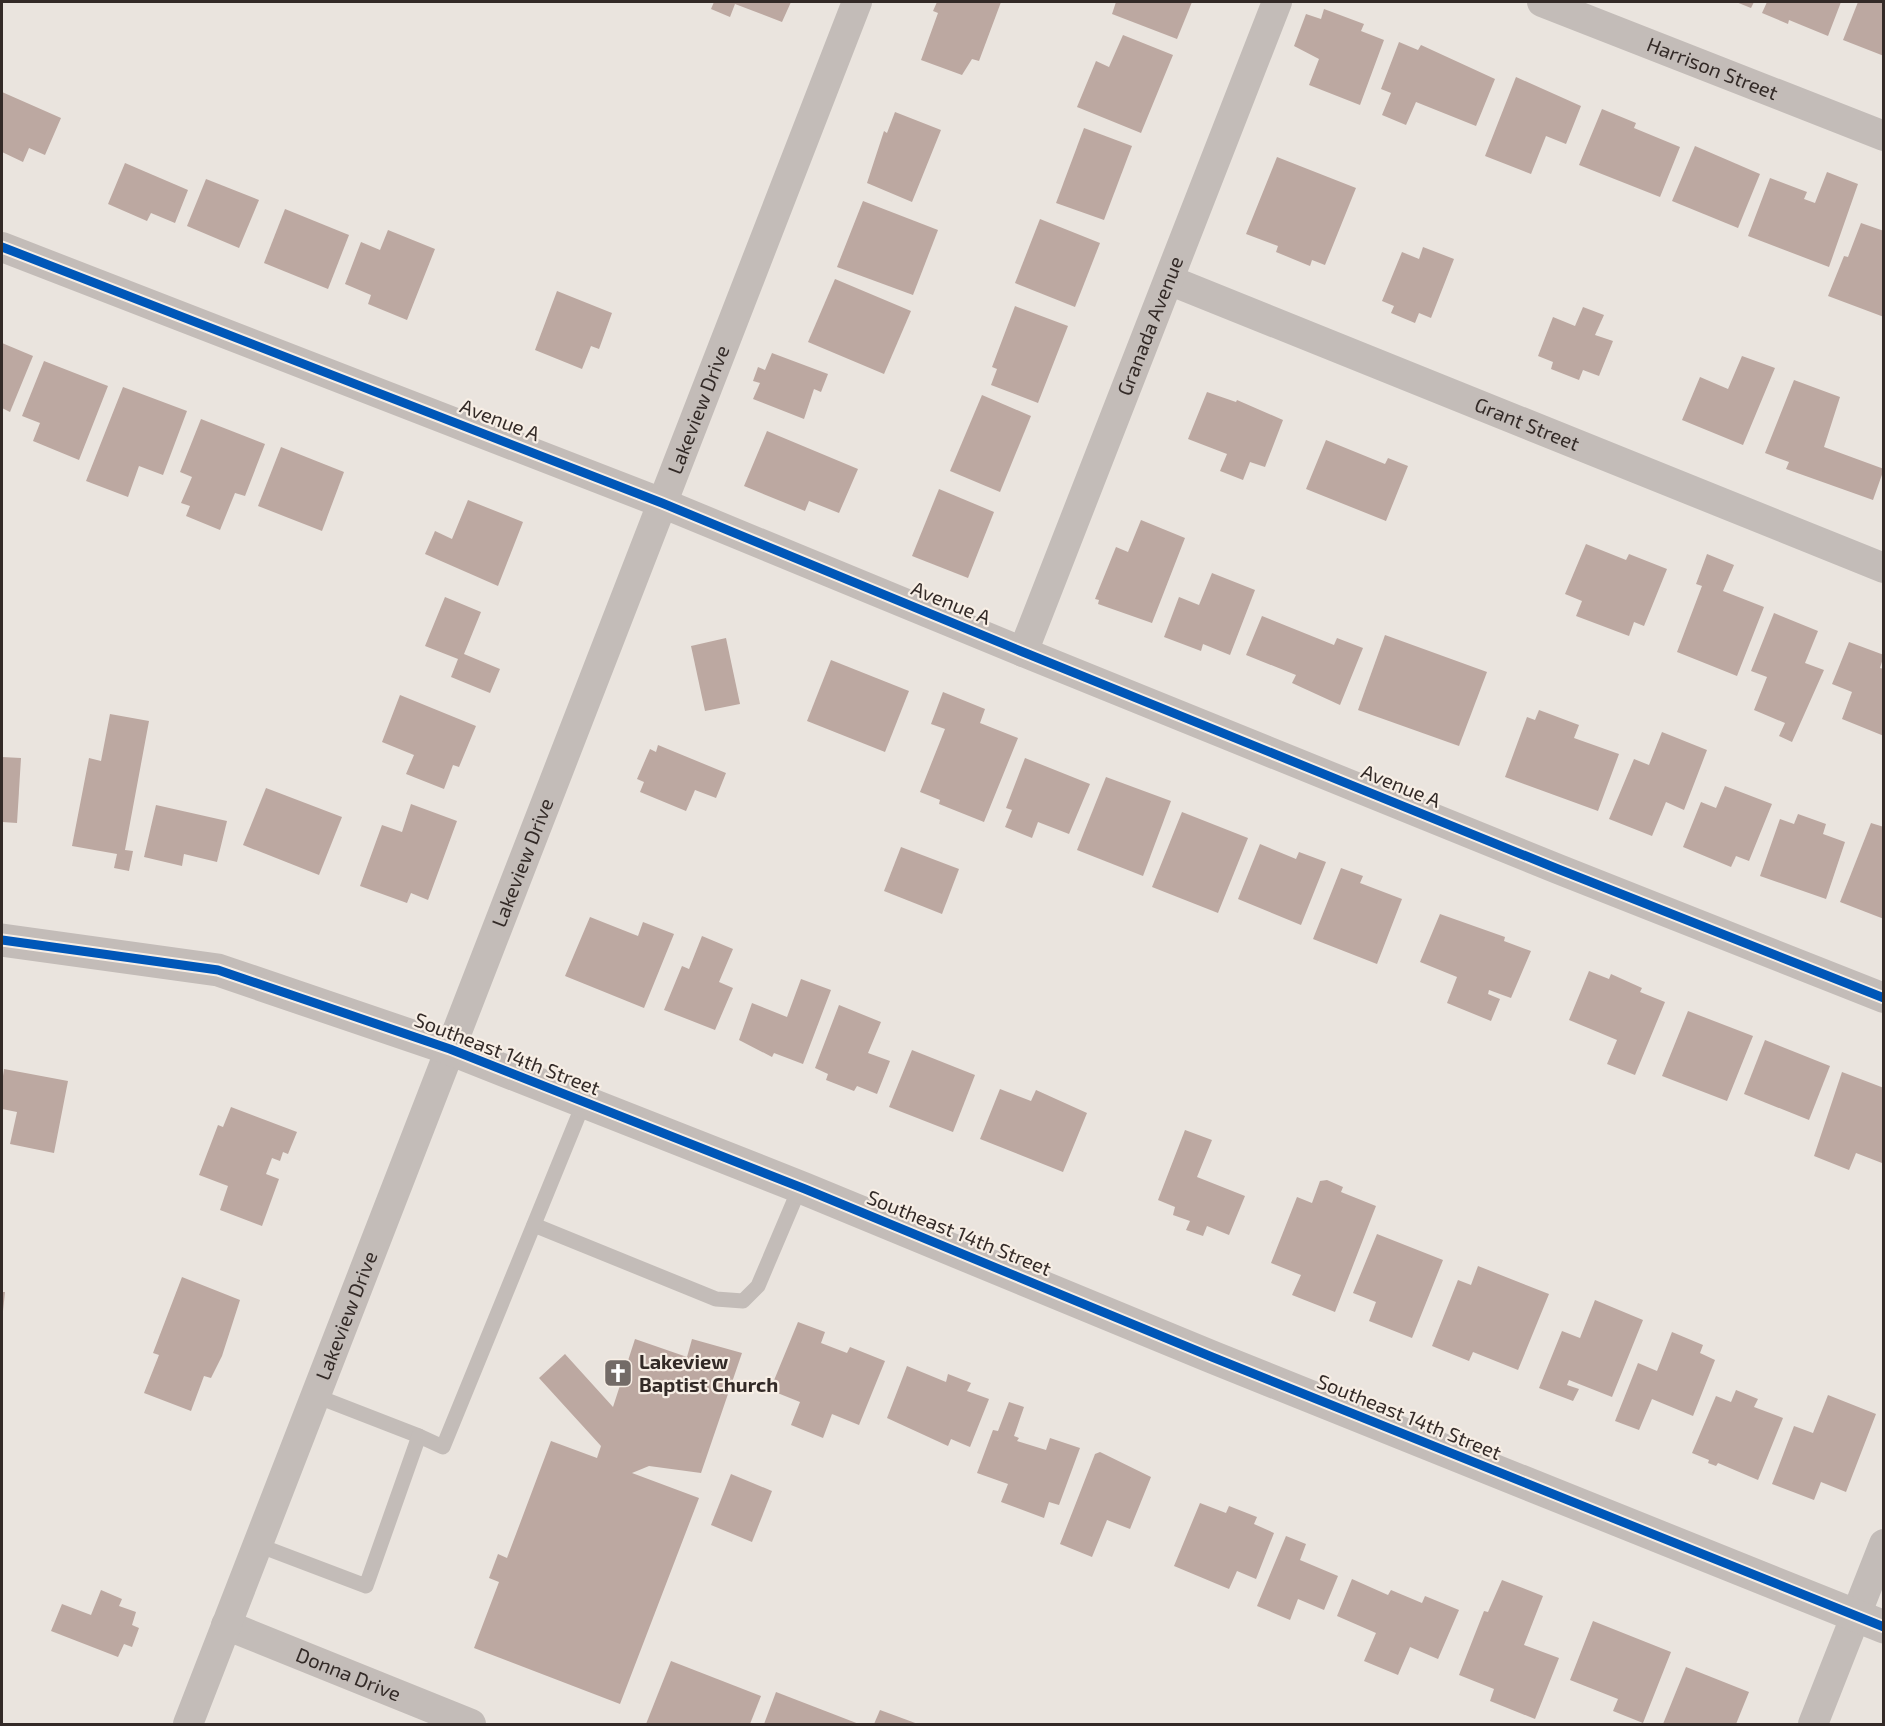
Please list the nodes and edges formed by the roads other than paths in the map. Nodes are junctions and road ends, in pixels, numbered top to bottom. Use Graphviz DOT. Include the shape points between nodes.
graph roads {
  1 [pos="857,2"];
  2 [pos="1277,2"];
  3 [pos="1542,2"];
  4 [pos="1884,136"];
  5 [pos="2,247"];
  6 [pos="1169,280"];
  7 [pos="662,503"];
  8 [pos="1884,568"];
  9 [pos="1023,652"];
  10 [pos="2,940"];
  11 [pos="1884,998"];
  12 [pos="450,1049"];
  13 [pos="584,1102"];
  14 [pos="800,1187"];
  15 [pos="534,1225"];
  16 [pos="316,1396"];
  17 [pos="419,1436"];
  18 [pos="1884,1544"];
  19 [pos="258,1545"];
  20 [pos="1869,1621"];
  21 [pos="226,1625"];
  22 [pos="188,1725"];
  23 [pos="471,1725"];
  24 [pos="1813,1725"];
  1 -- 7 [label="street, Lakeview Drive"];
  2 -- 6 [label="street, Granada Avenue"];
  3 -- 4 [label="street, Harrison Street"];
  5 -- 7 [label="street, Avenue A"];
  6 -- 8 [label="street, Grant Street"];
  6 -- 9 [label="street, Granada Avenue"];
  7 -- 9 [label="street, Avenue A"];
  7 -- 12 [label="street, Lakeview Drive"];
  9 -- 11 [label="street, Avenue A"];
  10 -- 12 [label="street, Southeast 14th Street" via="218,970"];
  12 -- 13 [label="street, Southeast 14th Street"];
  12 -- 16 [label="street, Lakeview Drive"];
  13 -- 14 [label="street, Southeast 14th Street"];
  13 -- 15 [label="lane"];
  14 -- 15 [label="lane" via="758,1286 743,1301 716,1299"];
  14 -- 20 [label="street, Southeast 14th Street"];
  15 -- 17 [label="lane" via="443,1447"];
  16 -- 17 [label="lane"];
  16 -- 19 [label="street, Lakeview Drive"];
  17 -- 19 [label="lane" via="366,1586"];
  18 -- 20 [label="street"];
  19 -- 21 [label="street, Lakeview Drive"];
  20 -- 24 [label="street"];
  21 -- 22 [label="street, Lakeview Drive"];
  21 -- 23 [label="street, Donna Drive"];
}
